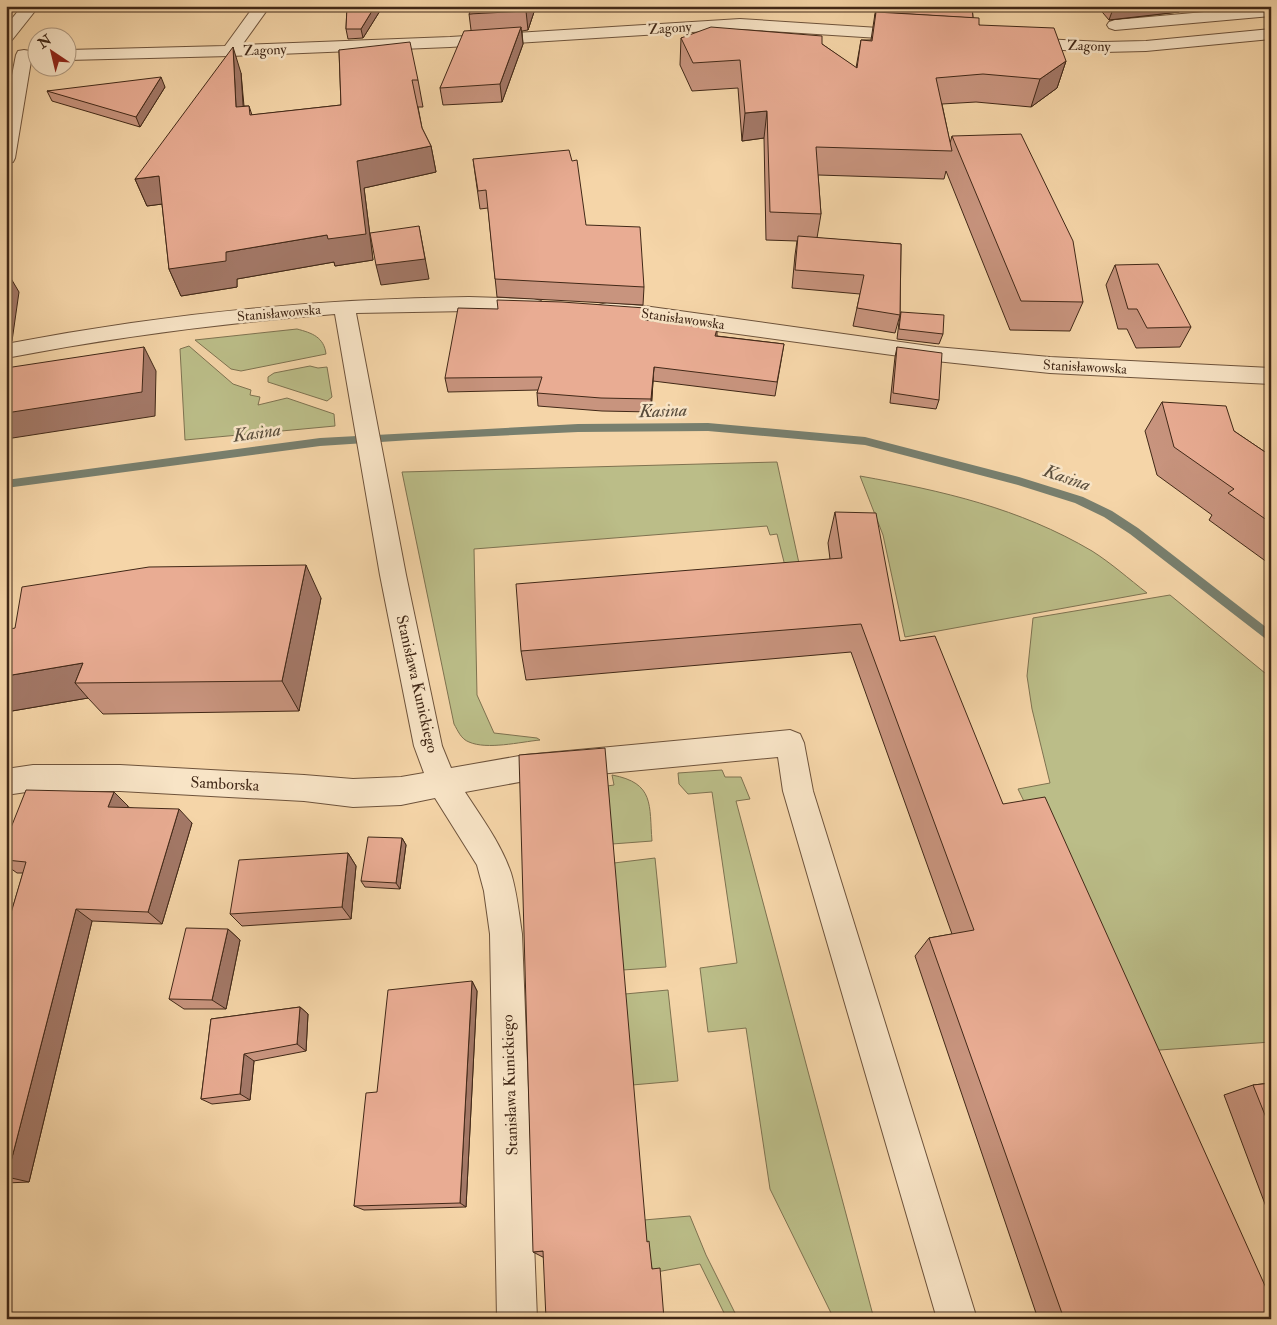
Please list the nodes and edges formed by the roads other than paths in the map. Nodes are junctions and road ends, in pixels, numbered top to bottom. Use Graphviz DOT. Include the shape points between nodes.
graph roads {
  1 [pos="31,6"];
  2 [pos="262,6"];
  3 [pos="1271,11"];
  4 [pos="1187,12"];
  5 [pos="1115,26"];
  6 [pos="1271,34"];
  7 [pos="927,36"];
  8 [pos="6,37"];
  9 [pos="1214,40"];
  10 [pos="1010,42"];
  11 [pos="230,51"];
  12 [pos="6,55"];
  13 [pos="28,55"];
  14 [pos="78,55"];
  15 [pos="28,67"];
  16 [pos="6,158"];
  17 [pos="558,307"];
  18 [pos="344,308"];
  19 [pos="586,309"];
  20 [pos="6,351"];
  21 [pos="1271,376"];
  22 [pos="6,782"];
  23 [pos="443,784"];
  24 [pos="517,1319"];
  25 [pos="957,1319"];
  1 -- 8 [label="street"];
  2 -- 11 [label="street"];
  3 -- 4 [label="street"];
  4 -- 5 [label="street"];
  4 -- 9 [label="street"];
  6 -- 9 [label="street, Zagony"];
  7 -- 11 [label="street, Zagony" via="740,24 450,42"];
  9 -- 10 [label="street, Zagony" via="1103,47"];
  11 -- 14 [label="street, Zagony"];
  12 -- 13 [label="street"];
  15 -- 16 [label="street"];
  17 -- 18 [label="street, Stanisławowska" via="482,304"];
  18 -- 20 [label="street, Stanisławowska" via="246,314"];
  18 -- 23 [label="street, Stanisława Kunickiego" via="428,746"];
  19 -- 21 [label="street, Stanisławowska" via="644,313 936,354 1041,364"];
  22 -- 23 [label="street, Samborska" via="33,778 120,778 353,793 401,791"];
  23 -- 24 [label="street, Stanisława Kunickiego" via="488,857 500,890 506,934"];
  23 -- 25 [label="street, Samborska" via="525,768 790,743 798,791"];
}
